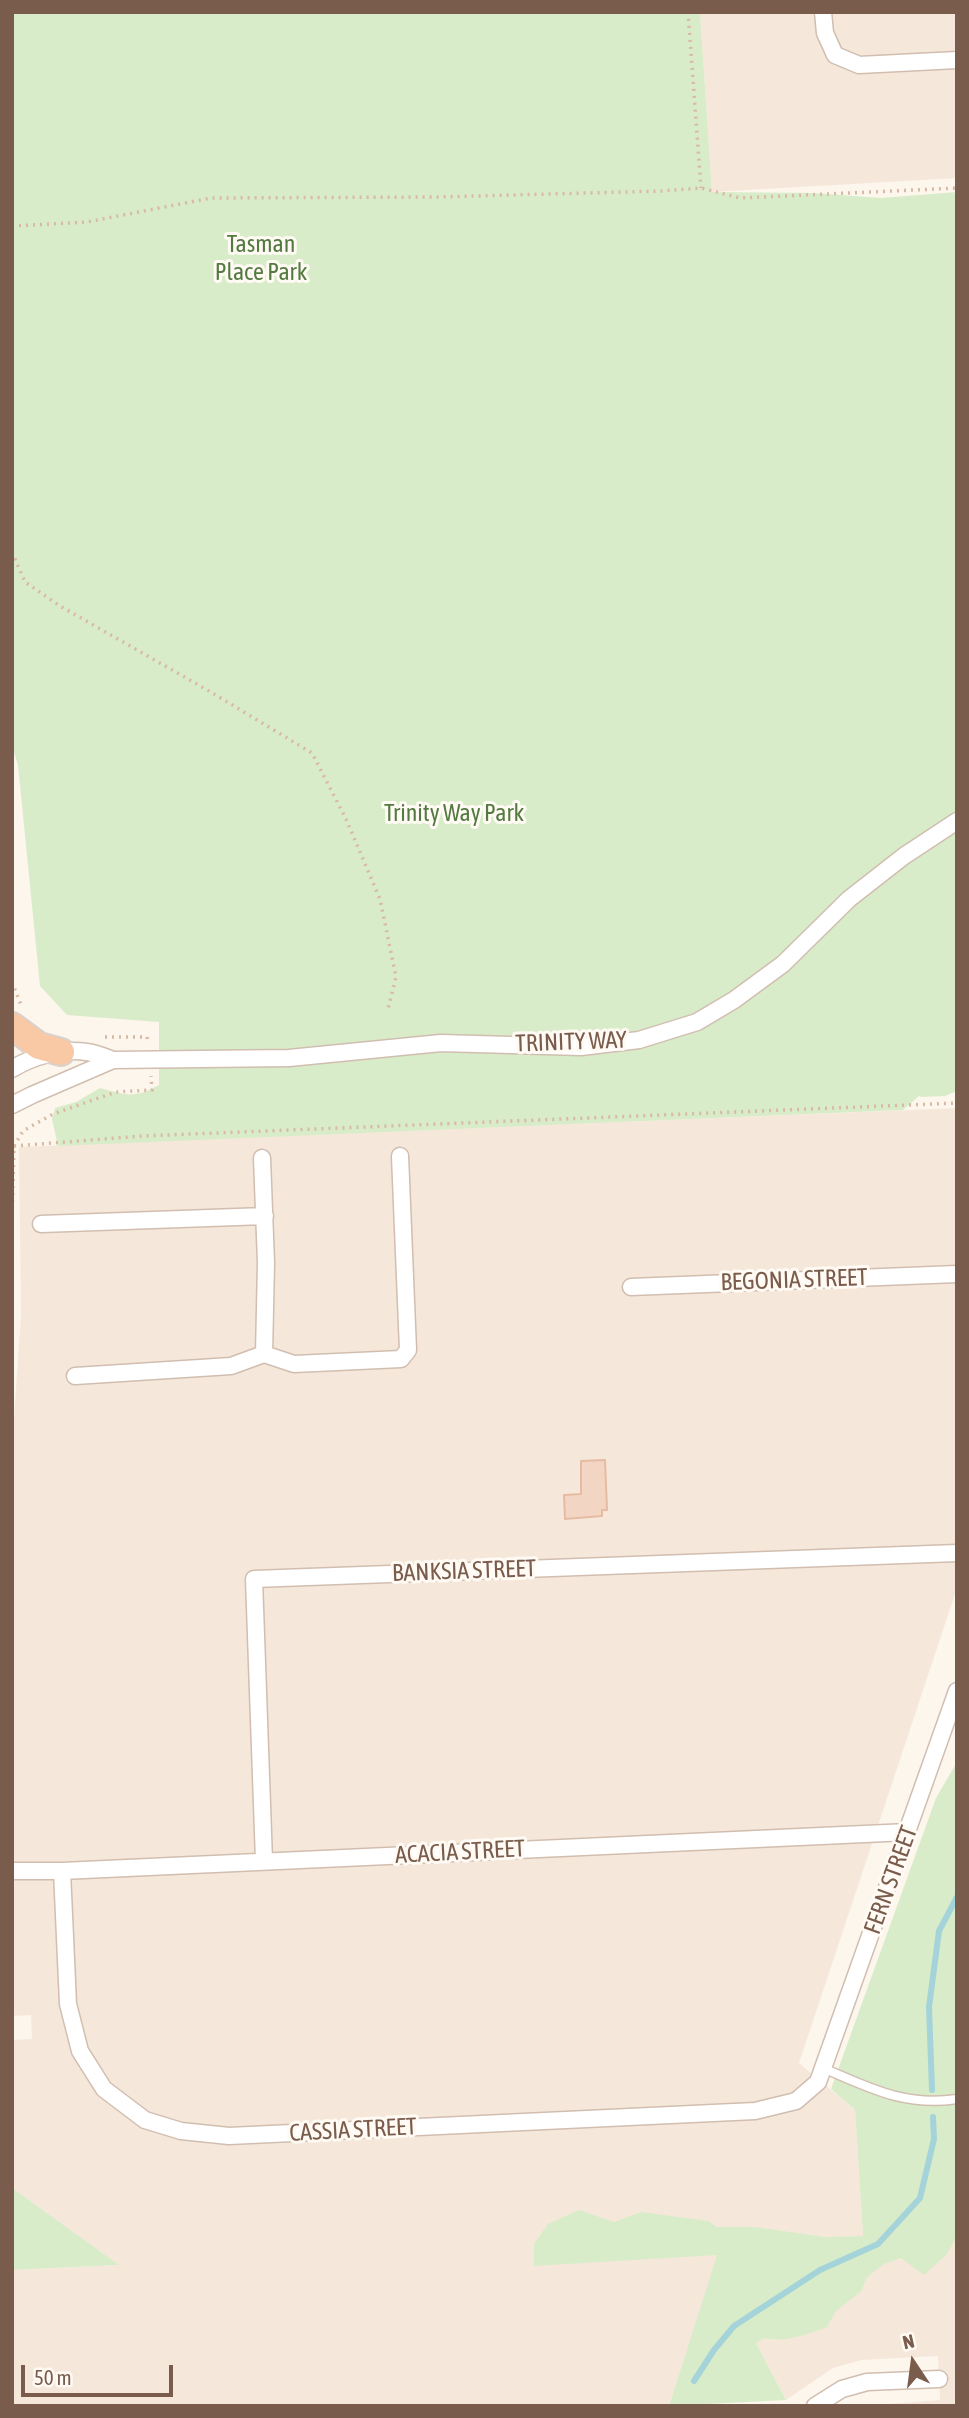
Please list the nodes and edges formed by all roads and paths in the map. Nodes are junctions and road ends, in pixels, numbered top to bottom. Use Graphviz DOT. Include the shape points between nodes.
graph roads {
  1 [pos="688,12"];
  2 [pos="823,12"];
  3 [pos="957,60"];
  4 [pos="701,188"];
  5 [pos="957,188"];
  6 [pos="12,226"];
  7 [pos="12,552"];
  8 [pos="957,821"];
  9 [pos="12,982"];
  10 [pos="388,1009"];
  11 [pos="19,1018"];
  12 [pos="94,1037"];
  13 [pos="61,1052"];
  14 [pos="150,1059"];
  15 [pos="114,1060"];
  16 [pos="12,1069"];
  17 [pos="957,1103"];
  18 [pos="12,1105"];
  19 [pos="14,1146"];
  20 [pos="400,1156"];
  21 [pos="262,1158"];
  22 [pos="265,1216"];
  23 [pos="12,1223"];
  24 [pos="41,1224"];
  25 [pos="957,1274"];
  26 [pos="631,1287"];
  27 [pos="264,1354"];
  28 [pos="75,1376"];
  29 [pos="957,1553"];
  30 [pos="957,1691"];
  31 [pos="908,1832"];
  32 [pos="264,1861"];
  33 [pos="12,1871"];
  34 [pos="62,1871"];
  35 [pos="823,2068"];
  36 [pos="957,2099"];
  37 [pos="939,2379"];
  38 [pos="815,2406"];
  1 -- 4 [label="path"];
  2 -- 3 [label="street" via="825,33 835,55 859,65"];
  4 -- 5 [label="path" via="740,198"];
  4 -- 6 [label="path" via="450,197 212,198 87,222"];
  7 -- 10 [label="path" via="25,582 60,606 312,753 380,899 397,977"];
  8 -- 14 [label="street, TRINITY WAY" via="849,899 783,964 734,1000 697,1022 639,1040 580,1046 440,1043 289,1058"];
  9 -- 11 [label="path"];
  11 -- 13 [label="highway" via="39,1046"];
  12 -- 14 [label="path" via="147,1037"];
  13 -- 15 [label="street, TRINITY WAY" via="88,1052"];
  13 -- 16 [label="street, TRINITY WAY"];
  14 -- 15 [label="street, TRINITY WAY"];
  14 -- 19 [label="path" via="152,1090 116,1092 53,1114 23,1131"];
  15 -- 18 [label="street, TRINITY WAY"];
  17 -- 19 [label="path" via="142,1136"];
  19 -- 23 [label="path"];
  20 -- 27 [label="street" via="408,1350 401,1359 294,1364"];
  21 -- 22 [label="street"];
  22 -- 24 [label="street"];
  22 -- 27 [label="street"];
  25 -- 26 [label="street, BEGONIA STREET"];
  27 -- 28 [label="street" via="231,1366"];
  29 -- 32 [label="street, BANKSIA STREET" via="254,1579"];
  30 -- 31 [label="street, FERN STREET"];
  31 -- 32 [label="street, ACACIA STREET"];
  31 -- 35 [label="street, FERN STREET"];
  32 -- 34 [label="street, ACACIA STREET"];
  33 -- 34 [label="street, ACACIA STREET"];
  34 -- 35 [label="street, CASSIA STREET" via="68,2004 80,2051 104,2089 145,2120 181,2132 229,2136 755,2111 796,2101 818,2082"];
  35 -- 36 [label="lane" via="888,2096 935,2102"];
  37 -- 38 [label="street" via="867,2382 842,2389"];
}
